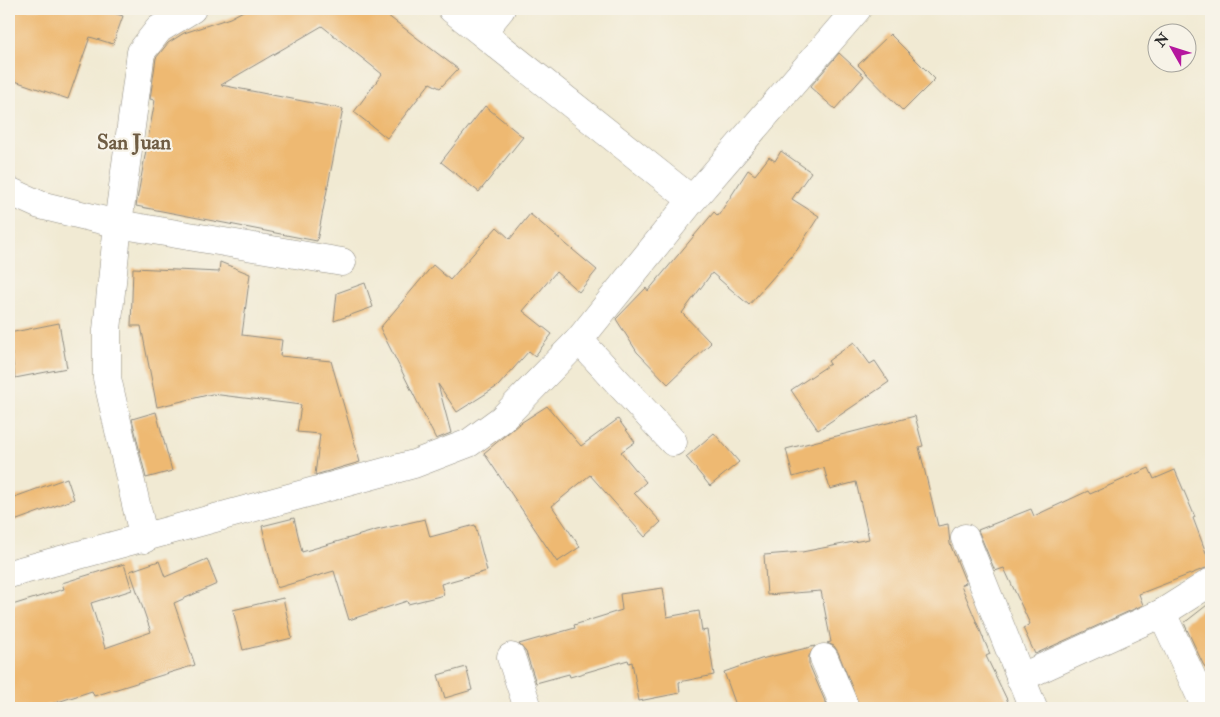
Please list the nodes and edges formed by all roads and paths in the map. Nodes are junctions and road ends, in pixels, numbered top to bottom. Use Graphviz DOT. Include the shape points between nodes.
graph roads {
  1 [pos="192,9"];
  2 [pos="452,9"];
  3 [pos="501,9"];
  4 [pos="857,9"];
  5 [pos="482,32"];
  6 [pos="9,191"];
  7 [pos="692,200"];
  8 [pos="118,224"];
  9 [pos="342,262"];
  10 [pos="579,340"];
  11 [pos="673,442"];
  12 [pos="965,538"];
  13 [pos="144,539"];
  14 [pos="9,574"];
  15 [pos="1211,582"];
  16 [pos="1162,613"];
  17 [pos="512,657"];
  18 [pos="824,658"];
  19 [pos="1020,678"];
  20 [pos="528,708"];
  21 [pos="845,708"];
  22 [pos="1032,708"];
  23 [pos="1206,708"];
  1 -- 8 [label="street" via="159,29 141,52"];
  2 -- 5 [label="street"];
  3 -- 5 [label="street"];
  4 -- 7 [label="street"];
  5 -- 7 [label="street"];
  6 -- 8 [label="street" via="40,205"];
  7 -- 10 [label="street"];
  8 -- 9 [label="street"];
  8 -- 13 [label="street" via="107,330 106,378"];
  10 -- 11 [label="street"];
  10 -- 13 [label="street" via="502,419 469,443 414,464"];
  12 -- 19 [label="street"];
  13 -- 14 [label="street"];
  15 -- 16 [label="street"];
  16 -- 19 [label="street"];
  16 -- 23 [label="street"];
  17 -- 20 [label="street"];
  18 -- 21 [label="street"];
  19 -- 22 [label="street"];
}
